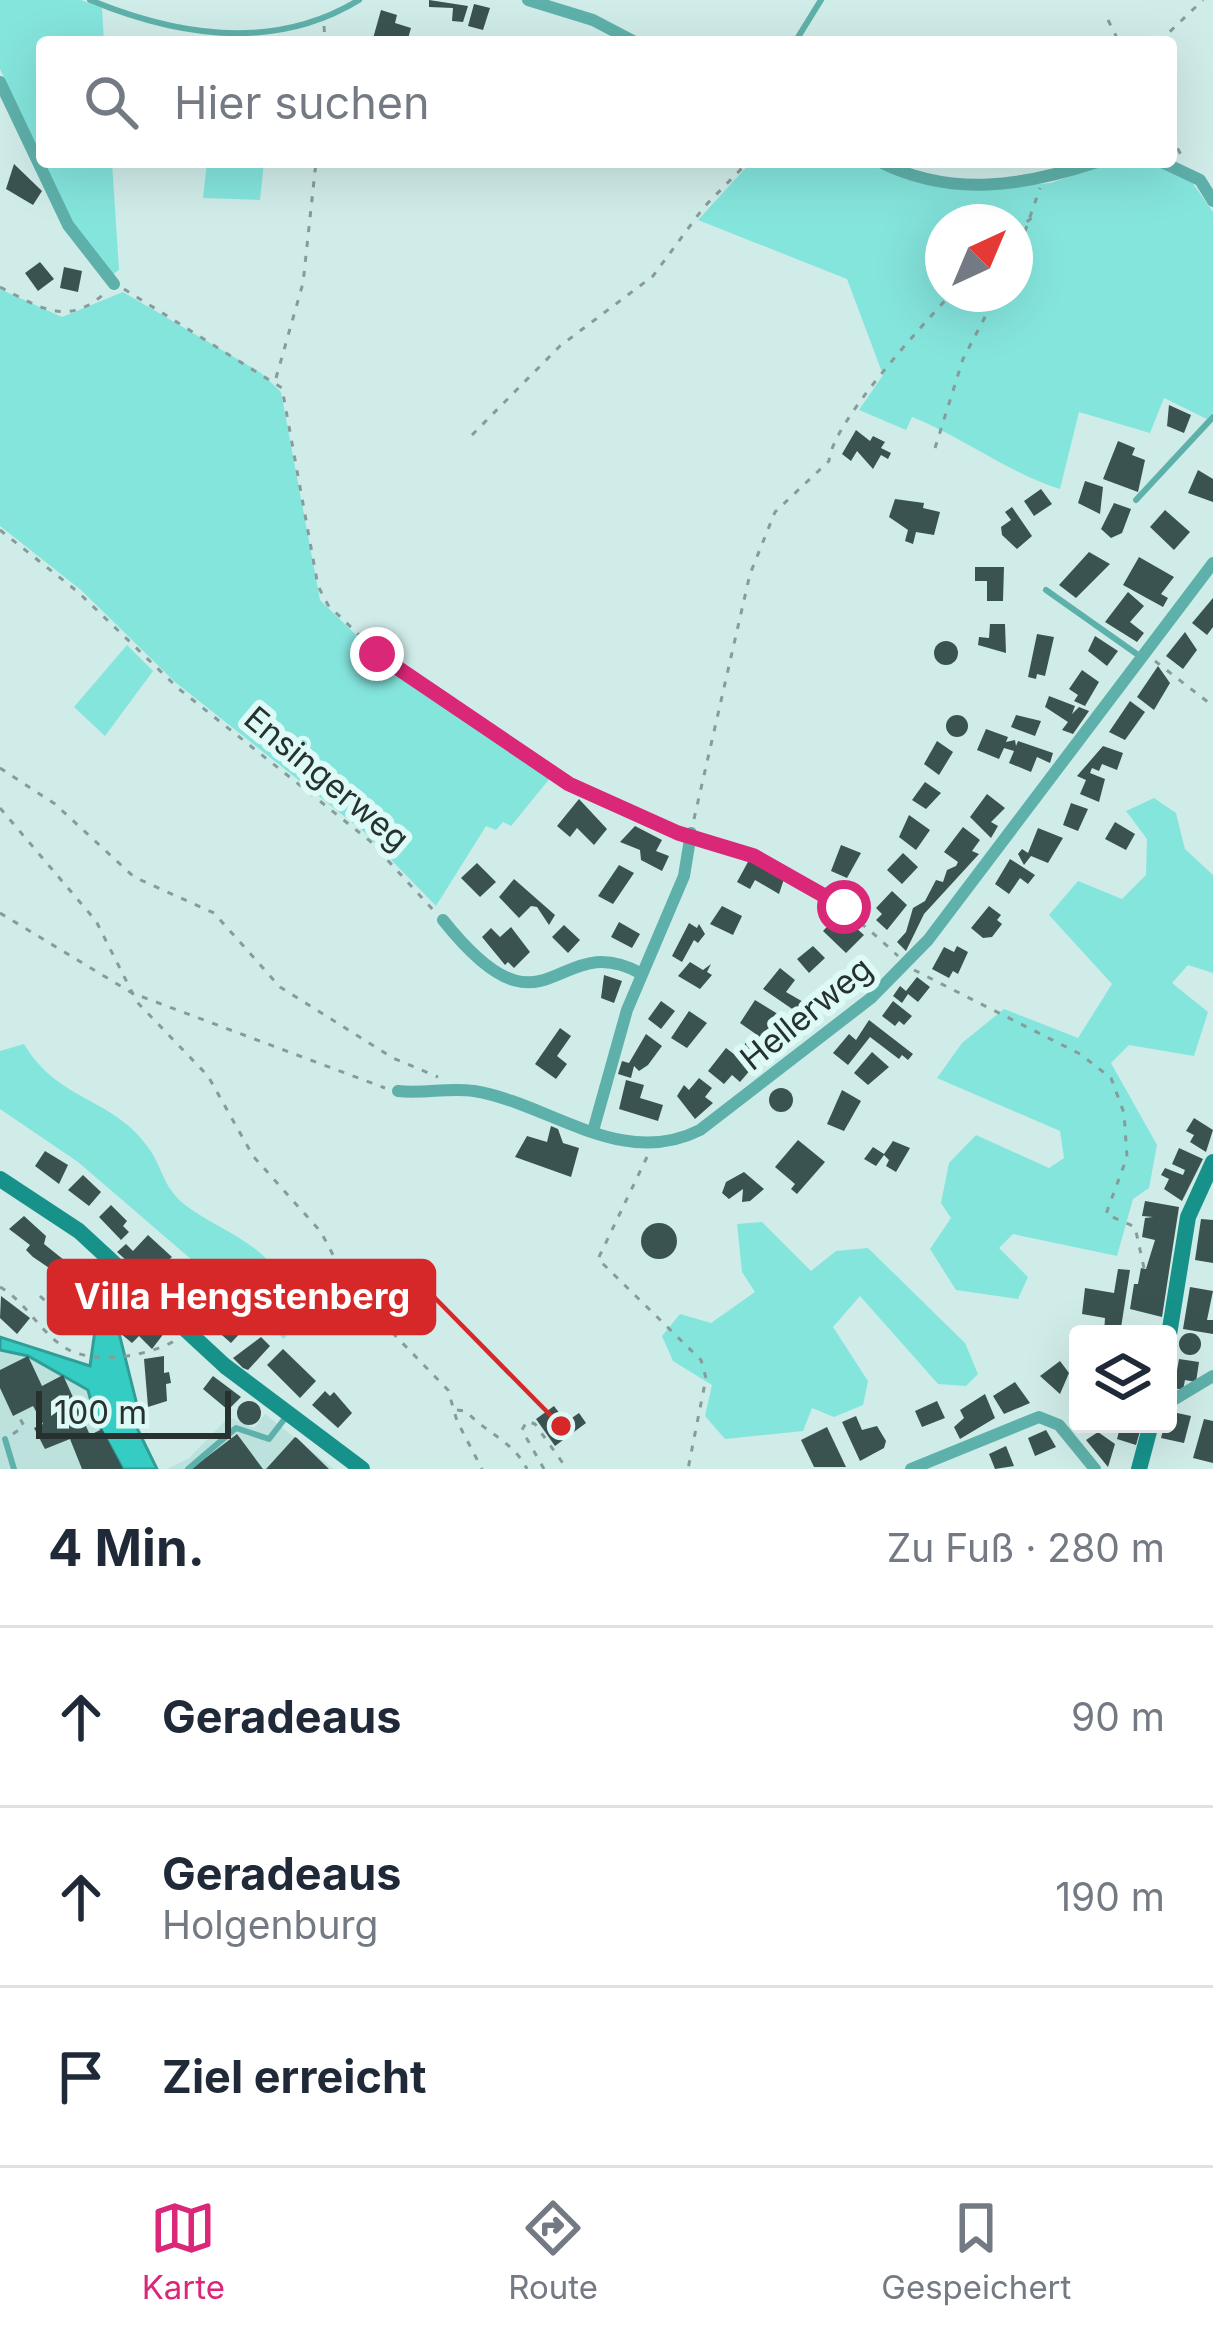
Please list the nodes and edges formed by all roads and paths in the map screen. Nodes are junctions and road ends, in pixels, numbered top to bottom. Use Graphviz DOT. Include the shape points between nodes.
graph roads {
  1 [pos="90,0"];
  2 [pos="359,0"];
  3 [pos="528,0"];
  4 [pos="821,0"];
  5 [pos="1203,0"];
  6 [pos="323,18"];
  7 [pos="1108,20"];
  8 [pos="324,36"];
  9 [pos="624,36"];
  10 [pos="799,36"];
  11 [pos="1116,36"];
  12 [pos="1165,36"];
  13 [pos="0,82"];
  14 [pos="4,104"];
  15 [pos="1177,147"];
  16 [pos="36,164"];
  17 [pos="38,168"];
  18 [pos="315,168"];
  19 [pos="742,168"];
  20 [pos="898,168"];
  21 [pos="1080,168"];
  22 [pos="1176,168"];
  23 [pos="1190,174"];
  24 [pos="1040,182"];
  25 [pos="1213,201"];
  26 [pos="1033,217"];
  27 [pos="114,284"];
  28 [pos="0,286"];
  29 [pos="935,312"];
  30 [pos="987,312"];
  31 [pos="275,380"];
  32 [pos="1213,417"];
  33 [pos="472,435"];
  34 [pos="935,448"];
  35 [pos="1136,500"];
  36 [pos="0,530"];
  37 [pos="1213,563"];
  38 [pos="1046,590"];
  39 [pos="1143,654"];
  40 [pos="1213,706"];
  41 [pos="0,768"];
  42 [pos="0,808"];
  43 [pos="690,835"];
  44 [pos="0,913"];
  45 [pos="443,920"];
  46 [pos="906,964"];
  47 [pos="640,973"];
  48 [pos="132,993"];
  49 [pos="448,1080"];
  50 [pos="398,1091"];
  51 [pos="593,1132"];
  52 [pos="649,1144"];
  53 [pos="1213,1162"];
  54 [pos="0,1179"];
  55 [pos="1144,1268"];
  56 [pos="132,1280"];
  57 [pos="0,1287"];
  58 [pos="40,1297"];
  59 [pos="1171,1325"];
  60 [pos="188,1333"];
  61 [pos="1213,1376"];
  62 [pos="1177,1398"];
  63 [pos="455,1411"];
  64 [pos="17,1413"];
  65 [pos="288,1414"];
  66 [pos="1149,1433"];
  67 [pos="5,1438"];
  68 [pos="14,1469"];
  69 [pos="188,1469"];
  70 [pos="362,1469"];
  71 [pos="482,1469"];
  72 [pos="527,1469"];
  73 [pos="544,1469"];
  74 [pos="567,1469"];
  75 [pos="688,1469"];
  76 [pos="911,1469"];
  77 [pos="1095,1469"];
  78 [pos="1139,1469"];
  1 -- 6 [label="lane" via="206,33 278,31"];
  2 -- 6 [label="lane"];
  3 -- 9 [label="street"];
  4 -- 10 [label="lane"];
  5 -- 12 [label="path"];
  6 -- 8 [label="path"];
  7 -- 11 [label="path"];
  13 -- 14 [label="street"];
  14 -- 16 [label="street"];
  15 -- 23 [label="path"];
  17 -- 27 [label="street" via="68,225"];
  18 -- 31 [label="path" via="303,283"];
  19 -- 33 [label="path" via="653,276 560,346"];
  20 -- 24 [label="street" via="941,182"];
  21 -- 24 [label="street"];
  22 -- 23 [label="street"];
  23 -- 25 [label="street"];
  24 -- 26 [label="path"];
  27 -- 28 [label="path" via="90,306 62,315"];
  27 -- 31 [label="path"];
  29 -- 43 [label="path" via="831,444 829,461 776,512 746,588"];
  30 -- 34 [label="path" via="963,358"];
  31 -- 43 [label="path" via="288,404 318,586 328,604 387,662 552,773"];
  32 -- 35 [label="lane"];
  36 -- 45 [label="path, Ensingerweg" via="166,679 370,841"];
  37 -- 39 [label="street, Hellerweg"];
  38 -- 39 [label="lane"];
  39 -- 40 [label="path"];
  39 -- 46 [label="street, Hellerweg"];
  41 -- 49 [label="path" via="55,804 134,877 214,914 280,987 393,1058"];
  42 -- 48 [label="path" via="107,937"];
  43 -- 46 [label="path" via="796,877 857,917"];
  43 -- 47 [label="street" via="680,888"];
  44 -- 48 [label="path"];
  45 -- 47 [label="street" via="482,963 516,983 544,982 602,960"];
  46 -- 52 [label="street, Hellerweg" via="708,1125"];
  46 -- 55 [label="path" via="1111,1078 1127,1157 1106,1214 1135,1227"];
  47 -- 51 [label="street"];
  48 -- 50 [label="path"];
  48 -- 63 [label="path" via="208,1076 253,1156 321,1232 352,1291 441,1380"];
  50 -- 51 [label="street, Hellerweg" via="474,1091"];
  51 -- 52 [label="street, Hellerweg"];
  52 -- 75 [label="path" via="598,1259 701,1360 706,1378"];
  53 -- 59 [label="main road" via="1188,1217"];
  54 -- 56 [label="main road"];
  56 -- 58 [label="path" via="113,1299 72,1316"];
  56 -- 60 [label="main road"];
  57 -- 60 [label="path" via="67,1350 156,1352"];
  60 -- 65 [label="main road"];
  61 -- 62 [label="street"];
  63 -- 71 [label="path"];
  63 -- 72 [label="path" via="513,1445"];
  64 -- 67 [label="path" via="24,1426"];
  65 -- 69 [label="lane" via="269,1439 236,1428"];
  65 -- 70 [label="main road"];
  66 -- 78 [label="main road"];
  67 -- 68 [label="lane"];
  73 -- 74 [label="path" via="522,1430 527,1421"];
  76 -- 77 [label="street" via="1039,1417 1059,1426"];
}
